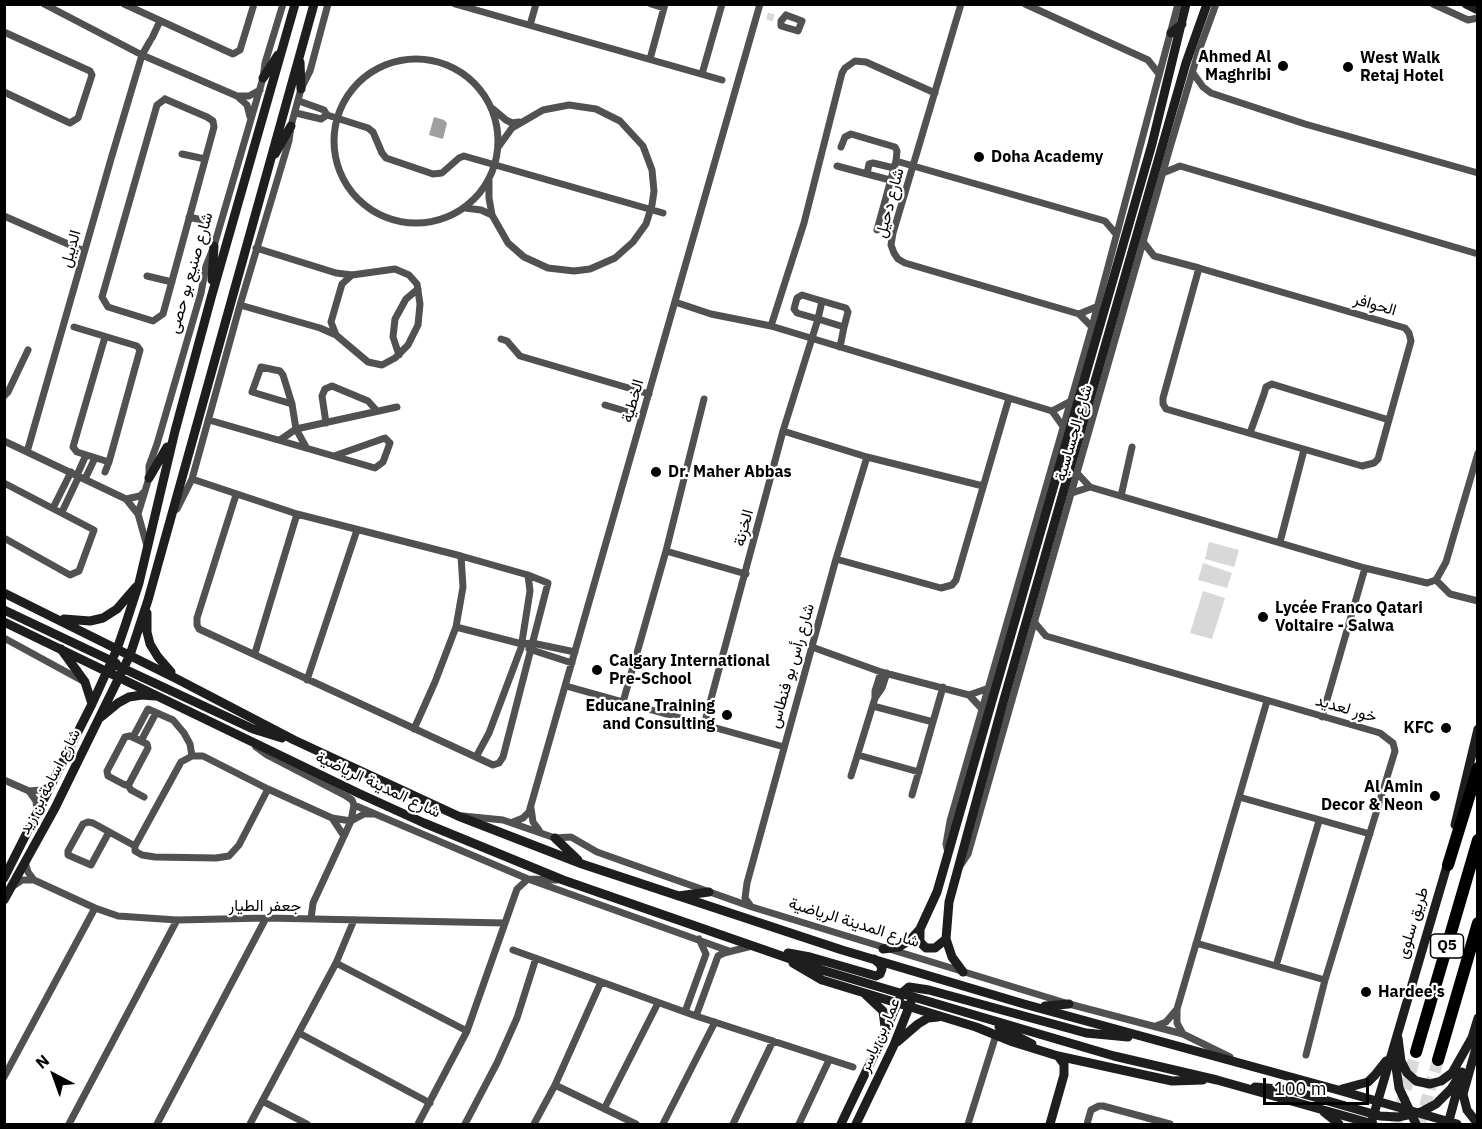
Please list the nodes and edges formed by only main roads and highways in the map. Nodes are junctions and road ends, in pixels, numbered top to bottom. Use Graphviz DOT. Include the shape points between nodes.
graph roads {
  1 [pos="295,4"];
  2 [pos="314,4"];
  3 [pos="1186,4"];
  4 [pos="1201,4"];
  5 [pos="1207,4"];
  6 [pos="1466,4"];
  7 [pos="1478,10"];
  8 [pos="1182,24"];
  9 [pos="1170,33"];
  10 [pos="1194,39"];
  11 [pos="285,42"];
  12 [pos="300,51"];
  13 [pos="1198,53"];
  14 [pos="263,78"];
  15 [pos="301,89"];
  16 [pos="291,126"];
  17 [pos="267,166"];
  18 [pos="214,246"];
  19 [pos="1110,257"];
  20 [pos="1115,272"];
  21 [pos="1134,278"];
  22 [pos="1123,283"];
  23 [pos="211,298"];
  24 [pos="1083,383"];
  25 [pos="1071,398"];
  26 [pos="175,431"];
  27 [pos="1059,438"];
  28 [pos="1064,450"];
  29 [pos="149,478"];
  30 [pos="139,583"];
  31 [pos="1036,591"];
  32 [pos="4,593"];
  33 [pos="148,600"];
  34 [pos="1041,601"];
  35 [pos="4,610"];
  36 [pos="54,617"];
  37 [pos="4,622"];
  38 [pos="60,648"];
  39 [pos="117,649"];
  40 [pos="129,655"];
  41 [pos="1024,658"];
  42 [pos="1002,664"];
  43 [pos="1014,665"];
  44 [pos="109,666"];
  45 [pos="121,672"];
  46 [pos="992,676"];
  47 [pos="177,678"];
  48 [pos="164,698"];
  49 [pos="92,704"];
  50 [pos="99,719"];
  51 [pos="1478,729"];
  52 [pos="294,740"];
  53 [pos="1478,768"];
  54 [pos="555,838"];
  55 [pos="1478,840"];
  56 [pos="582,864"];
  57 [pos="1448,865"];
  58 [pos="4,878"];
  59 [pos="709,892"];
  60 [pos="675,896"];
  61 [pos="4,900"];
  62 [pos="1478,923"];
  63 [pos="920,930"];
  64 [pos="946,939"];
  65 [pos="883,949"];
  66 [pos="767,951"];
  67 [pos="784,956"];
  68 [pos="874,959"];
  69 [pos="888,963"];
  70 [pos="963,972"];
  71 [pos="912,986"];
  72 [pos="862,992"];
  73 [pos="913,996"];
  74 [pos="900,998"];
  75 [pos="1024,1004"];
  76 [pos="1069,1004"];
  77 [pos="910,1006"];
  78 [pos="975,1015"];
  79 [pos="943,1017"];
  80 [pos="1478,1018"];
  81 [pos="1397,1032"];
  82 [pos="884,1034"];
  83 [pos="1475,1038"];
  84 [pos="1151,1039"];
  85 [pos="894,1045"];
  86 [pos="1394,1045"];
  87 [pos="1039,1050"];
  88 [pos="1416,1052"];
  89 [pos="1058,1056"];
  90 [pos="1438,1060"];
  91 [pos="1083,1063"];
  92 [pos="1462,1072"];
  93 [pos="1064,1075"];
  94 [pos="1217,1080"];
  95 [pos="1237,1086"];
  96 [pos="1338,1090"];
  97 [pos="1377,1102"];
  98 [pos="1320,1109"];
  99 [pos="1412,1113"];
  100 [pos="1401,1121"];
  101 [pos="1372,1122"];
  102 [pos="1451,1124"];
  103 [pos="1478,1124"];
  104 [pos="840,1125"];
  105 [pos="856,1125"];
  106 [pos="1050,1125"];
  107 [pos="1339,1125"];
  108 [pos="1416,1125"];
  1 -- 11 [label="main road, شارع صنيع بو حصى"];
  2 -- 12 [label="main road"];
  3 -- 8 [label="main road, شارع الجساسية"];
  4 -- 10 [label="main road"];
  5 -- 10 [label="main road, شارع الجساسية"];
  6 -- 7 [label="main road"];
  8 -- 9 [label="main road"];
  8 -- 20 [label="main road, شارع الجساسية"];
  10 -- 13 [label="main road"];
  10 -- 22 [label="main road, شارع الجساسية" via="1146,218"];
  11 -- 14 [label="main road"];
  11 -- 23 [label="main road, شارع صنيع بو حصى"];
  12 -- 15 [label="main road"];
  12 -- 17 [label="main road"];
  16 -- 17 [label="main road"];
  17 -- 33 [label="main road"];
  18 -- 23 [label="main road"];
  19 -- 20 [label="main road"];
  20 -- 24 [label="main road, شارع الجساسية"];
  21 -- 22 [label="main road"];
  22 -- 31 [label="main road, شارع الجساسية" via="1080,451"];
  23 -- 26 [label="main road, شارع صنيع بو حصى"];
  24 -- 25 [label="main road"];
  24 -- 28 [label="main road, شارع الجساسية"];
  26 -- 29 [label="main road"];
  26 -- 30 [label="main road, شارع صنيع بو حصى"];
  27 -- 28 [label="main road"];
  28 -- 42 [label="main road, شارع الجساسية"];
  30 -- 36 [label="main road" via="117,609 103,618 81,621"];
  30 -- 39 [label="main road, شارع صنيع بو حصى"];
  31 -- 34 [label="main road"];
  31 -- 43 [label="main road, شارع الجساسية"];
  32 -- 36 [label="main road, شارع المدينة الرياضية"];
  33 -- 40 [label="main road"];
  33 -- 47 [label="main road" via="150,644"];
  35 -- 44 [label="main road"];
  36 -- 39 [label="main road, شارع المدينة الرياضية"];
  37 -- 38 [label="main road, شارع المدينة الرياضية"];
  38 -- 44 [label="main road, شارع المدينة الرياضية"];
  38 -- 49 [label="main road" via="85,682"];
  39 -- 40 [label="main road, شارع المدينة الرياضية"];
  39 -- 44 [label="main road, شارع صنيع بو حصى"];
  40 -- 44 [label="main road" via="122,664"];
  40 -- 45 [label="main road"];
  40 -- 47 [label="main road, شارع المدينة الرياضية"];
  41 -- 43 [label="main road"];
  42 -- 46 [label="main road"];
  42 -- 63 [label="main road, شارع الجساسية" via="937,892"];
  43 -- 64 [label="main road, شارع الجساسية" via="949,902"];
  44 -- 45 [label="main road, شارع المدينة الرياضية"];
  44 -- 49 [label="main road, شارع اسامة بن زيد"];
  45 -- 48 [label="main road, شارع المدينة الرياضية"];
  45 -- 50 [label="main road, شارع اسامة بن زيد"];
  45 -- 52 [label="main road" via="262,732"];
  47 -- 52 [label="main road, شارع المدينة الرياضية"];
  48 -- 50 [label="main road" via="132,696"];
  48 -- 66 [label="main road, شارع المدينة الرياضية" via="424,824 563,880"];
  49 -- 58 [label="main road, شارع اسامة بن زيد"];
  50 -- 61 [label="main road, شارع اسامة بن زيد" via="56,808"];
  51 -- 57 [label="main road, طريق سلوى"];
  52 -- 56 [label="main road, شارع المدينة الرياضية" via="458,816"];
  53 -- 57 [label="highway"];
  54 -- 56 [label="main road"];
  55 -- 88 [label="highway, Q5"];
  56 -- 60 [label="main road, شارع المدينة الرياضية"];
  57 -- 81 [label="main road, طريق سلوى"];
  59 -- 60 [label="main road"];
  60 -- 68 [label="main road, شارع المدينة الرياضية"];
  62 -- 90 [label="highway, Q5"];
  63 -- 64 [label="main road" via="920,942 926,948 935,948"];
  63 -- 65 [label="main road" via="905,944"];
  64 -- 70 [label="main road"];
  66 -- 67 [label="main road, شارع المدينة الرياضية"];
  66 -- 68 [label="main road" via="810,957 876,976 882,969"];
  67 -- 72 [label="main road" via="817,978"];
  67 -- 74 [label="main road, شارع المدينة الرياضية"];
  68 -- 69 [label="main road, شارع المدينة الرياضية"];
  69 -- 71 [label="main road, عمار بن ياسر"];
  69 -- 75 [label="main road, شارع المدينة الرياضية"];
  71 -- 73 [label="main road, عمار بن ياسر"];
  71 -- 74 [label="main road"];
  71 -- 84 [label="main road" via="1086,1033"];
  72 -- 74 [label="main road"];
  72 -- 82 [label="main road" via="883,1011"];
  73 -- 74 [label="main road, شارع المدينة الرياضية"];
  73 -- 77 [label="main road, عمار بن ياسر"];
  73 -- 78 [label="main road, شارع المدينة الرياضية"];
  74 -- 77 [label="main road, شارع المدينة الرياضية"];
  74 -- 82 [label="main road, عمار بن ياسر"];
  75 -- 76 [label="main road"];
  75 -- 84 [label="main road, شارع المدينة الرياضية"];
  77 -- 79 [label="main road, شارع المدينة الرياضية"];
  77 -- 85 [label="main road, عمار بن ياسر"];
  78 -- 87 [label="main road"];
  78 -- 94 [label="main road, شارع المدينة الرياضية" via="1114,1056"];
  79 -- 85 [label="main road" via="920,1022"];
  79 -- 87 [label="main road, شارع المدينة الرياضية"];
  80 -- 83 [label="main road"];
  81 -- 83 [label="main road" via="1405,1070 1413,1079 1426,1084 1437,1083 1452,1073"];
  81 -- 86 [label="main road, طريق سلوى"];
  82 -- 104 [label="main road, عمار بن ياسر"];
  83 -- 92 [label="main road"];
  83 -- 103 [label="main road" via="1463,1100"];
  84 -- 96 [label="main road, شارع المدينة الرياضية"];
  85 -- 105 [label="main road, عمار بن ياسر"];
  86 -- 96 [label="main road" via="1370,1080"];
  86 -- 97 [label="main road, طريق سلوى"];
  86 -- 99 [label="main road" via="1399,1088"];
  87 -- 89 [label="main road, شارع المدينة الرياضية"];
  89 -- 91 [label="main road, شارع المدينة الرياضية"];
  89 -- 93 [label="main road" via="1064,1064"];
  91 -- 93 [label="main road" via="1073,1065"];
  91 -- 94 [label="main road, شارع المدينة الرياضية" via="1172,1081"];
  92 -- 99 [label="main road" via="1442,1099 1430,1108"];
  92 -- 102 [label="main road"];
  93 -- 106 [label="main road"];
  94 -- 95 [label="main road, شارع المدينة الرياضية"];
  95 -- 98 [label="main road, شارع المدينة الرياضية"];
  95 -- 101 [label="main road" via="1290,1090"];
  96 -- 97 [label="main road, شارع المدينة الرياضية"];
  97 -- 99 [label="main road, شارع المدينة الرياضية"];
  97 -- 100 [label="main road"];
  97 -- 101 [label="main road, طريق سلوى"];
  98 -- 101 [label="main road, شارع المدينة الرياضية"];
  98 -- 107 [label="main road"];
  99 -- 100 [label="main road"];
  99 -- 102 [label="main road, شارع المدينة الرياضية"];
  99 -- 108 [label="main road"];
  100 -- 101 [label="main road"];
}
